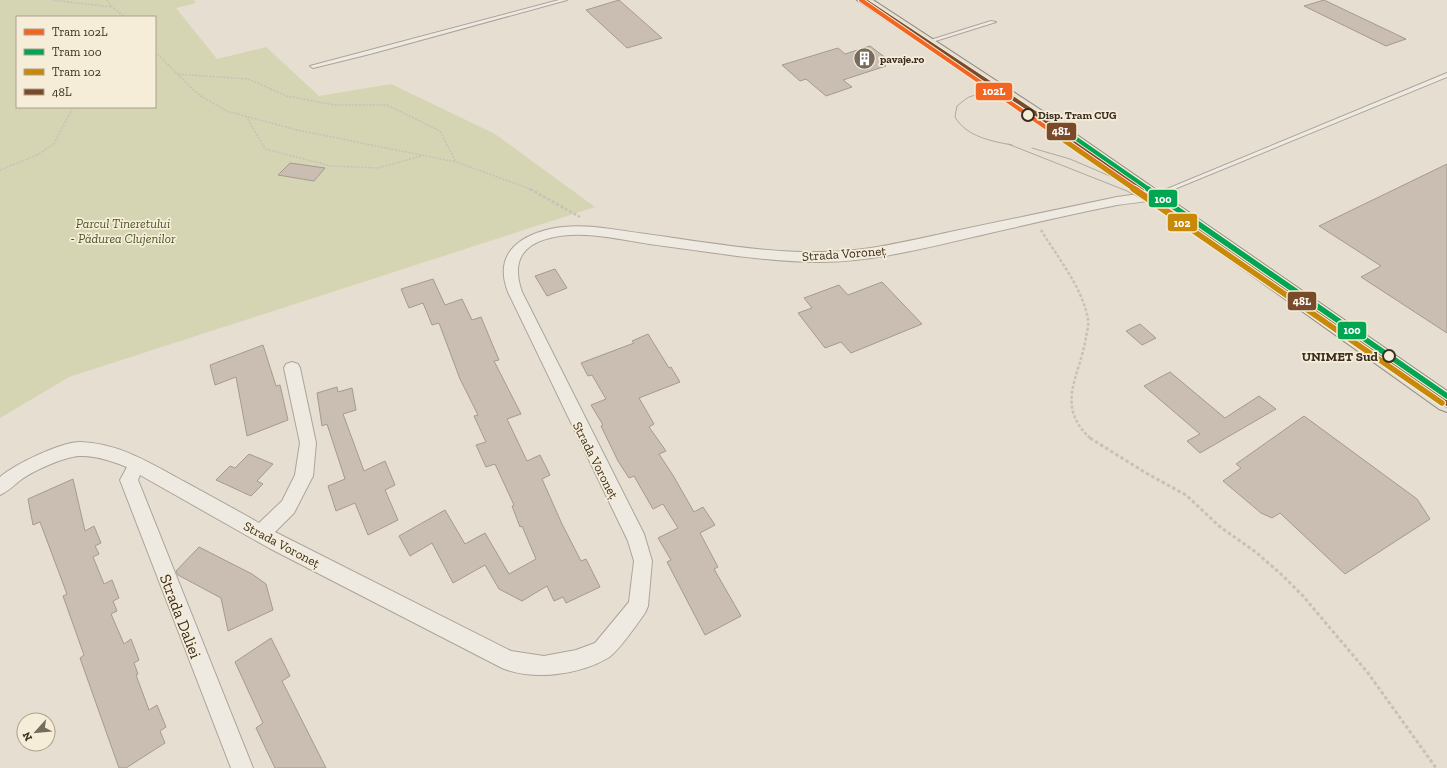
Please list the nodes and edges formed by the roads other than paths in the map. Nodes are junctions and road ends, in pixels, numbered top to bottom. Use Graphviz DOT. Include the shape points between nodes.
graph roads {
  1 [pos="565,0"];
  2 [pos="864,0"];
  3 [pos="992,22"];
  4 [pos="927,42"];
  5 [pos="313,66"];
  6 [pos="1447,75"];
  7 [pos="1153,196"];
  8 [pos="292,368"];
  9 [pos="1447,402"];
  10 [pos="137,464"];
  11 [pos="0,487"];
  12 [pos="261,534"];
  13 [pos="242,768"];
  1 -- 5 [label="lane"];
  2 -- 4 [label="main road"];
  3 -- 4 [label="lane"];
  4 -- 7 [label="main road"];
  6 -- 7 [label="lane"];
  7 -- 9 [label="main road"];
  7 -- 12 [label="street, Strada Voroneț" via="1117,200 883,251 824,257 758,254 592,231 563,230 544,234 526,243 515,253 510,267 511,281 637,540 643,561 638,606 602,650 576,660 544,666 508,661"];
  8 -- 12 [label="street" via="308,444 304,476 288,507"];
  10 -- 11 [label="street, Strada Voroneț" via="111,453 79,449 48,458 17,473"];
  10 -- 12 [label="street, Strada Voroneț"];
  10 -- 13 [label="street, Strada Daliei" via="129,480"];
}
